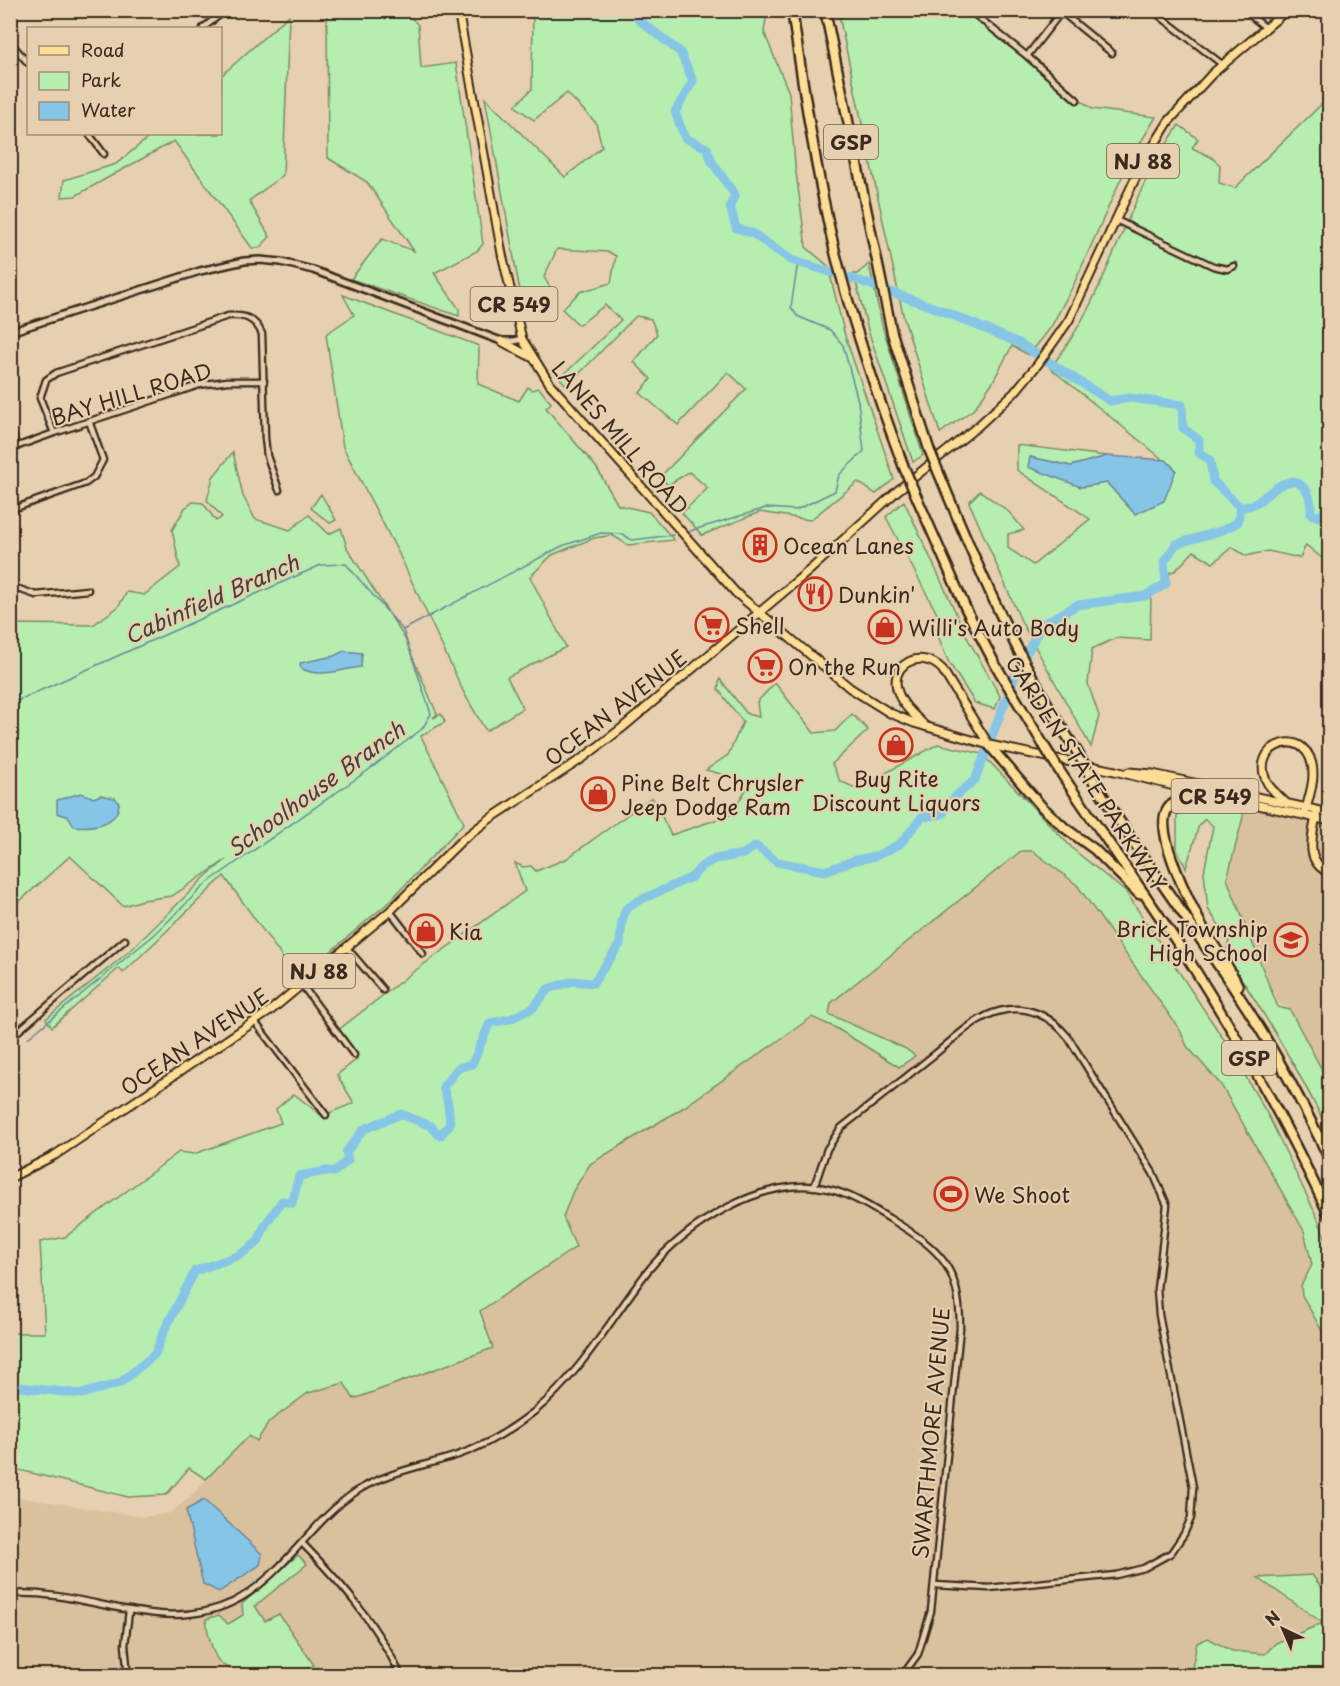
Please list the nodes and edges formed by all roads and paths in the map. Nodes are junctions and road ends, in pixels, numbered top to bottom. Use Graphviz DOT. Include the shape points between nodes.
graph roads {
  1 [pos="225,10"];
  2 [pos="458,10"];
  3 [pos="792,10"];
  4 [pos="825,10"];
  5 [pos="969,10"];
  6 [pos="1152,10"];
  7 [pos="1244,10"];
  8 [pos="1287,10"];
  9 [pos="1061,11"];
  10 [pos="204,27"];
  11 [pos="1266,28"];
  12 [pos="10,42"];
  13 [pos="1112,53"];
  14 [pos="1027,56"];
  15 [pos="27,62"];
  16 [pos="1223,65"];
  17 [pos="1077,100"];
  18 [pos="90,135"];
  19 [pos="104,154"];
  20 [pos="1116,220"];
  21 [pos="1234,266"];
  22 [pos="10,332"];
  23 [pos="522,339"];
  24 [pos="501,341"];
  25 [pos="534,358"];
  26 [pos="264,381"];
  27 [pos="89,421"];
  28 [pos="10,429"];
  29 [pos="54,433"];
  30 [pos="17,447"];
  31 [pos="10,449"];
  32 [pos="279,490"];
  33 [pos="10,510"];
  34 [pos="10,586"];
  35 [pos="88,590"];
  36 [pos="758,613"];
  37 [pos="925,726"];
  38 [pos="993,747"];
  39 [pos="1115,771"];
  40 [pos="1212,795"];
  41 [pos="1287,804"];
  42 [pos="1305,812"];
  43 [pos="1329,813"];
  44 [pos="1316,814"];
  45 [pos="1329,820"];
  46 [pos="1329,873"];
  47 [pos="1153,908"];
  48 [pos="390,911"];
  49 [pos="125,940"];
  50 [pos="347,948"];
  51 [pos="423,954"];
  52 [pos="302,985"];
  53 [pos="383,990"];
  54 [pos="1240,997"];
  55 [pos="255,1022"];
  56 [pos="10,1038"];
  57 [pos="354,1055"];
  58 [pos="326,1115"];
  59 [pos="1329,1160"];
  60 [pos="10,1178"];
  61 [pos="814,1187"];
  62 [pos="1329,1217"];
  63 [pos="302,1543"];
  64 [pos="934,1585"];
  65 [pos="10,1594"];
  66 [pos="129,1611"];
  67 [pos="128,1676"];
  68 [pos="401,1676"];
  69 [pos="902,1676"];
  1 -- 10 [label="street"];
  2 -- 23 [label="main road, LANES MILL ROAD / CR 549" via="502,254"];
  3 -- 47 [label="highway, GARDEN STATE PARKWAY / GSP, bridge" via="811,136 835,251 864,356 903,465 966,609 1001,674 1059,770"];
  4 -- 54 [label="highway, GARDEN STATE PARKWAY / GSP, bridge" via="886,306 929,449 972,552 1014,639 1093,780"];
  5 -- 14 [label="street"];
  6 -- 16 [label="street"];
  7 -- 11 [label="street"];
  8 -- 11 [label="main road, OCEAN AVENUE / NJ 88"];
  9 -- 13 [label="street"];
  9 -- 14 [label="street"];
  11 -- 16 [label="main road, OCEAN AVENUE / NJ 88"];
  12 -- 15 [label="street"];
  14 -- 17 [label="street"];
  16 -- 20 [label="main road, OCEAN AVENUE / NJ 88" via="1169,121 1141,166"];
  18 -- 19 [label="street"];
  20 -- 21 [label="street" via="1213,266"];
  20 -- 36 [label="main road, OCEAN AVENUE / NJ 88" via="1069,320 1014,393"];
  22 -- 24 [label="street" via="200,271 260,260 313,270"];
  23 -- 24 [label="street"];
  23 -- 25 [label="main road, LANES MILL ROAD / CR 549"];
  24 -- 25 [label="main road"];
  25 -- 36 [label="main road, LANES MILL ROAD / CR 549" via="550,384 599,441"];
  26 -- 27 [label="street, BAY HILL ROAD" via="199,385"];
  26 -- 29 [label="street" via="258,324 242,315 228,316 56,373 46,380 40,398"];
  26 -- 32 [label="street" via="267,456"];
  27 -- 29 [label="street, BAY HILL ROAD"];
  27 -- 33 [label="street" via="103,460 94,477"];
  28 -- 30 [label="street"];
  29 -- 30 [label="street, BAY HILL ROAD"];
  30 -- 31 [label="street, BAY HILL ROAD"];
  34 -- 35 [label="street" via="36,595"];
  36 -- 37 [label="main road, CR 549" via="852,689 890,713"];
  36 -- 48 [label="main road, OCEAN AVENUE / NJ 88" via="609,738 461,841"];
  37 -- 38 [label="main road, CR 549"];
  37 -- 38 [label="main road" via="900,698 896,681 901,668 919,658 934,661 942,669"];
  38 -- 39 [label="main road, CR 549"];
  38 -- 47 [label="highway" via="1042,807 1094,849"];
  39 -- 40 [label="main road, CR 549"];
  39 -- 41 [label="main road, CR 549" via="1153,774"];
  40 -- 42 [label="main road, CR 549"];
  40 -- 54 [label="highway" via="1174,803 1167,811 1165,834 1170,855 1202,924 1238,984"];
  41 -- 42 [label="main road, CR 549"];
  41 -- 42 [label="main road" via="1269,786 1264,762 1274,747 1290,742 1308,753 1312,764 1314,776"];
  42 -- 44 [label="main road, CR 549"];
  43 -- 44 [label="main road, CR 549"];
  44 -- 45 [label="main road, CR 549"];
  44 -- 46 [label="main road" via="1311,853 1317,865"];
  47 -- 62 [label="highway, GARDEN STATE PARKWAY / GSP" via="1249,1059 1293,1139"];
  48 -- 50 [label="main road, OCEAN AVENUE / NJ 88"];
  48 -- 51 [label="street"];
  49 -- 56 [label="street"];
  50 -- 52 [label="main road, OCEAN AVENUE / NJ 88"];
  50 -- 53 [label="street"];
  52 -- 55 [label="main road, OCEAN AVENUE / NJ 88"];
  52 -- 57 [label="street"];
  54 -- 59 [label="highway, GARDEN STATE PARKWAY / GSP" via="1291,1084"];
  55 -- 58 [label="street"];
  55 -- 60 [label="main road, OCEAN AVENUE / NJ 88" via="52,1157"];
  61 -- 63 [label="street, SWARTHMORE AVENUE" via="790,1186 759,1193 690,1232 649,1269 573,1373 535,1410 473,1449 361,1488"];
  61 -- 64 [label="street, SWARTHMORE AVENUE" via="842,1193 922,1239 943,1258 957,1289 960,1328"];
  61 -- 64 [label="street" via="827,1149 841,1128 972,1025 998,1011 1021,1010 1051,1019 1068,1037 1153,1173 1167,1205 1157,1289 1193,1487 1191,1518 1184,1534 1171,1553 1154,1564 1116,1575 989,1588"];
  63 -- 66 [label="street, SWARTHMORE AVENUE" via="232,1602 179,1615"];
  63 -- 68 [label="street" via="360,1608"];
  64 -- 69 [label="street, SWARTHMORE AVENUE" via="926,1632 918,1654"];
  65 -- 66 [label="street, SWARTHMORE AVENUE" via="56,1594"];
  66 -- 67 [label="street" via="125,1645"];
}
